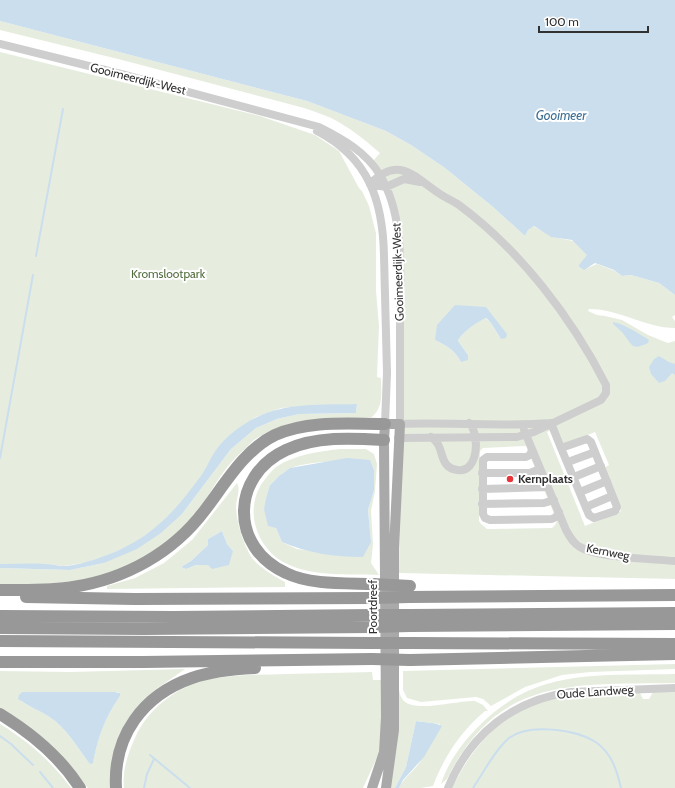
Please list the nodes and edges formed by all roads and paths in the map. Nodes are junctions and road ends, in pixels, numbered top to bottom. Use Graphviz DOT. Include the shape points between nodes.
graph roads {
  1 [pos="0,44"];
  2 [pos="298,122"];
  3 [pos="380,175"];
  4 [pos="423,182"];
  5 [pos="370,184"];
  6 [pos="386,187"];
  7 [pos="469,423"];
  8 [pos="551,423"];
  9 [pos="386,424"];
  10 [pos="400,424"];
  11 [pos="523,425"];
  12 [pos="525,434"];
  13 [pos="431,437"];
  14 [pos="475,437"];
  15 [pos="398,438"];
  16 [pos="384,440"];
  17 [pos="562,448"];
  18 [pos="532,450"];
  19 [pos="595,452"];
  20 [pos="568,462"];
  21 [pos="600,466"];
  22 [pos="540,469"];
  23 [pos="482,473"];
  24 [pos="574,477"];
  25 [pos="606,481"];
  26 [pos="548,487"];
  27 [pos="482,489"];
  28 [pos="580,492"];
  29 [pos="612,496"];
  30 [pos="554,500"];
  31 [pos="482,504"];
  32 [pos="586,507"];
  33 [pos="559,512"];
  34 [pos="675,561"];
  35 [pos="0,590"];
  36 [pos="410,592"];
  37 [pos="675,595"];
  38 [pos="0,596"];
  39 [pos="675,613"];
  40 [pos="0,616"];
  41 [pos="410,620"];
  42 [pos="372,621"];
  43 [pos="675,624"];
  44 [pos="0,628"];
  45 [pos="0,641"];
  46 [pos="675,644"];
  47 [pos="675,654"];
  48 [pos="0,662"];
  49 [pos="373,663"];
  50 [pos="675,688"];
  51 [pos="0,714"];
  52 [pos="80,788"];
  53 [pos="116,788"];
  54 [pos="372,788"];
  55 [pos="386,788"];
  56 [pos="448,788"];
  1 -- 2 [label="street, Gooimeerdijk-West"];
  2 -- 3 [label="street, Gooimeerdijk-West" via="319,127 343,138 362,153"];
  2 -- 5 [label="street, Gooimeerdijk-West" via="323,134 345,150 363,171"];
  3 -- 4 [label="street" via="401,170 414,174"];
  3 -- 5 [label="street"];
  3 -- 6 [label="street, Gooimeerdijk-West"];
  4 -- 6 [label="street" via="404,179"];
  4 -- 8 [label="street" via="458,205 494,235 525,267 562,312 604,380 607,389 601,400"];
  5 -- 6 [label="street"];
  5 -- 9 [label="street, Gooimeerdijk-West" via="379,211 384,241"];
  6 -- 10 [label="street, Gooimeerdijk-West" via="394,208 399,243"];
  7 -- 10 [label="street"];
  7 -- 11 [label="street"];
  7 -- 14 [label="street" via="474,428"];
  8 -- 11 [label="street"];
  8 -- 12 [label="street"];
  8 -- 17 [label="street"];
  9 -- 10 [label="main road"];
  9 -- 16 [label="main road, Poortdreef"];
  9 -- 35 [label="highway" via="302,426 273,436 244,458 188,530 158,555 121,575 71,588"];
  10 -- 15 [label="main road, Poortdreef"];
  11 -- 12 [label="street, Kernweg"];
  12 -- 14 [label="street" via="517,437"];
  12 -- 18 [label="street, Kernweg"];
  13 -- 14 [label="street"];
  13 -- 14 [label="street" via="438,443 447,466 460,470 469,467 474,460"];
  13 -- 15 [label="street"];
  15 -- 16 [label="main road"];
  15 -- 55 [label="main road, Poortdreef" via="394,549 394,730"];
  16 -- 36 [label="highway, bridge" via="320,441 285,450 267,462 254,477 243,508 245,527 253,546 261,556 278,569 296,577 373,584"];
  16 -- 54 [label="main road, Poortdreef" via="386,723 384,752"];
  17 -- 19 [label="street" via="587,439"];
  17 -- 20 [label="street"];
  18 -- 22 [label="street, Kernweg"];
  18 -- 23 [label="street" via="526,457 485,458 482,462"];
  19 -- 20 [label="street"];
  19 -- 21 [label="street"];
  20 -- 24 [label="street"];
  21 -- 24 [label="street"];
  21 -- 25 [label="street"];
  22 -- 23 [label="street" via="530,473"];
  22 -- 26 [label="street, Kernweg"];
  23 -- 27 [label="street"];
  24 -- 28 [label="street"];
  25 -- 28 [label="street"];
  25 -- 29 [label="street"];
  26 -- 27 [label="street"];
  26 -- 30 [label="street, Kernweg"];
  27 -- 31 [label="street"];
  28 -- 32 [label="street"];
  29 -- 32 [label="street"];
  29 -- 32 [label="street" via="616,509 596,518 590,516"];
  30 -- 31 [label="street" via="544,504"];
  30 -- 33 [label="street, Kernweg"];
  31 -- 33 [label="street" via="483,514 490,520 552,519"];
  33 -- 34 [label="street, Kernweg" via="572,540 581,548 612,555"];
  36 -- 37 [label="highway" via="436,596"];
  36 -- 38 [label="highway, bridge" via="372,598 134,599"];
  39 -- 41 [label="highway"];
  40 -- 42 [label="highway"];
  41 -- 42 [label="highway, bridge"];
  41 -- 43 [label="highway"];
  42 -- 44 [label="highway" via="145,629"];
  45 -- 46 [label="highway, bridge"];
  47 -- 49 [label="highway, bridge"];
  48 -- 49 [label="highway"];
  49 -- 53 [label="highway" via="234,669 178,684 150,703 132,722 120,748"];
  50 -- 56 [label="street, Oude Landweg" via="588,690 556,694 526,703 486,731 467,753"];
  51 -- 52 [label="highway" via="44,746"];
}
